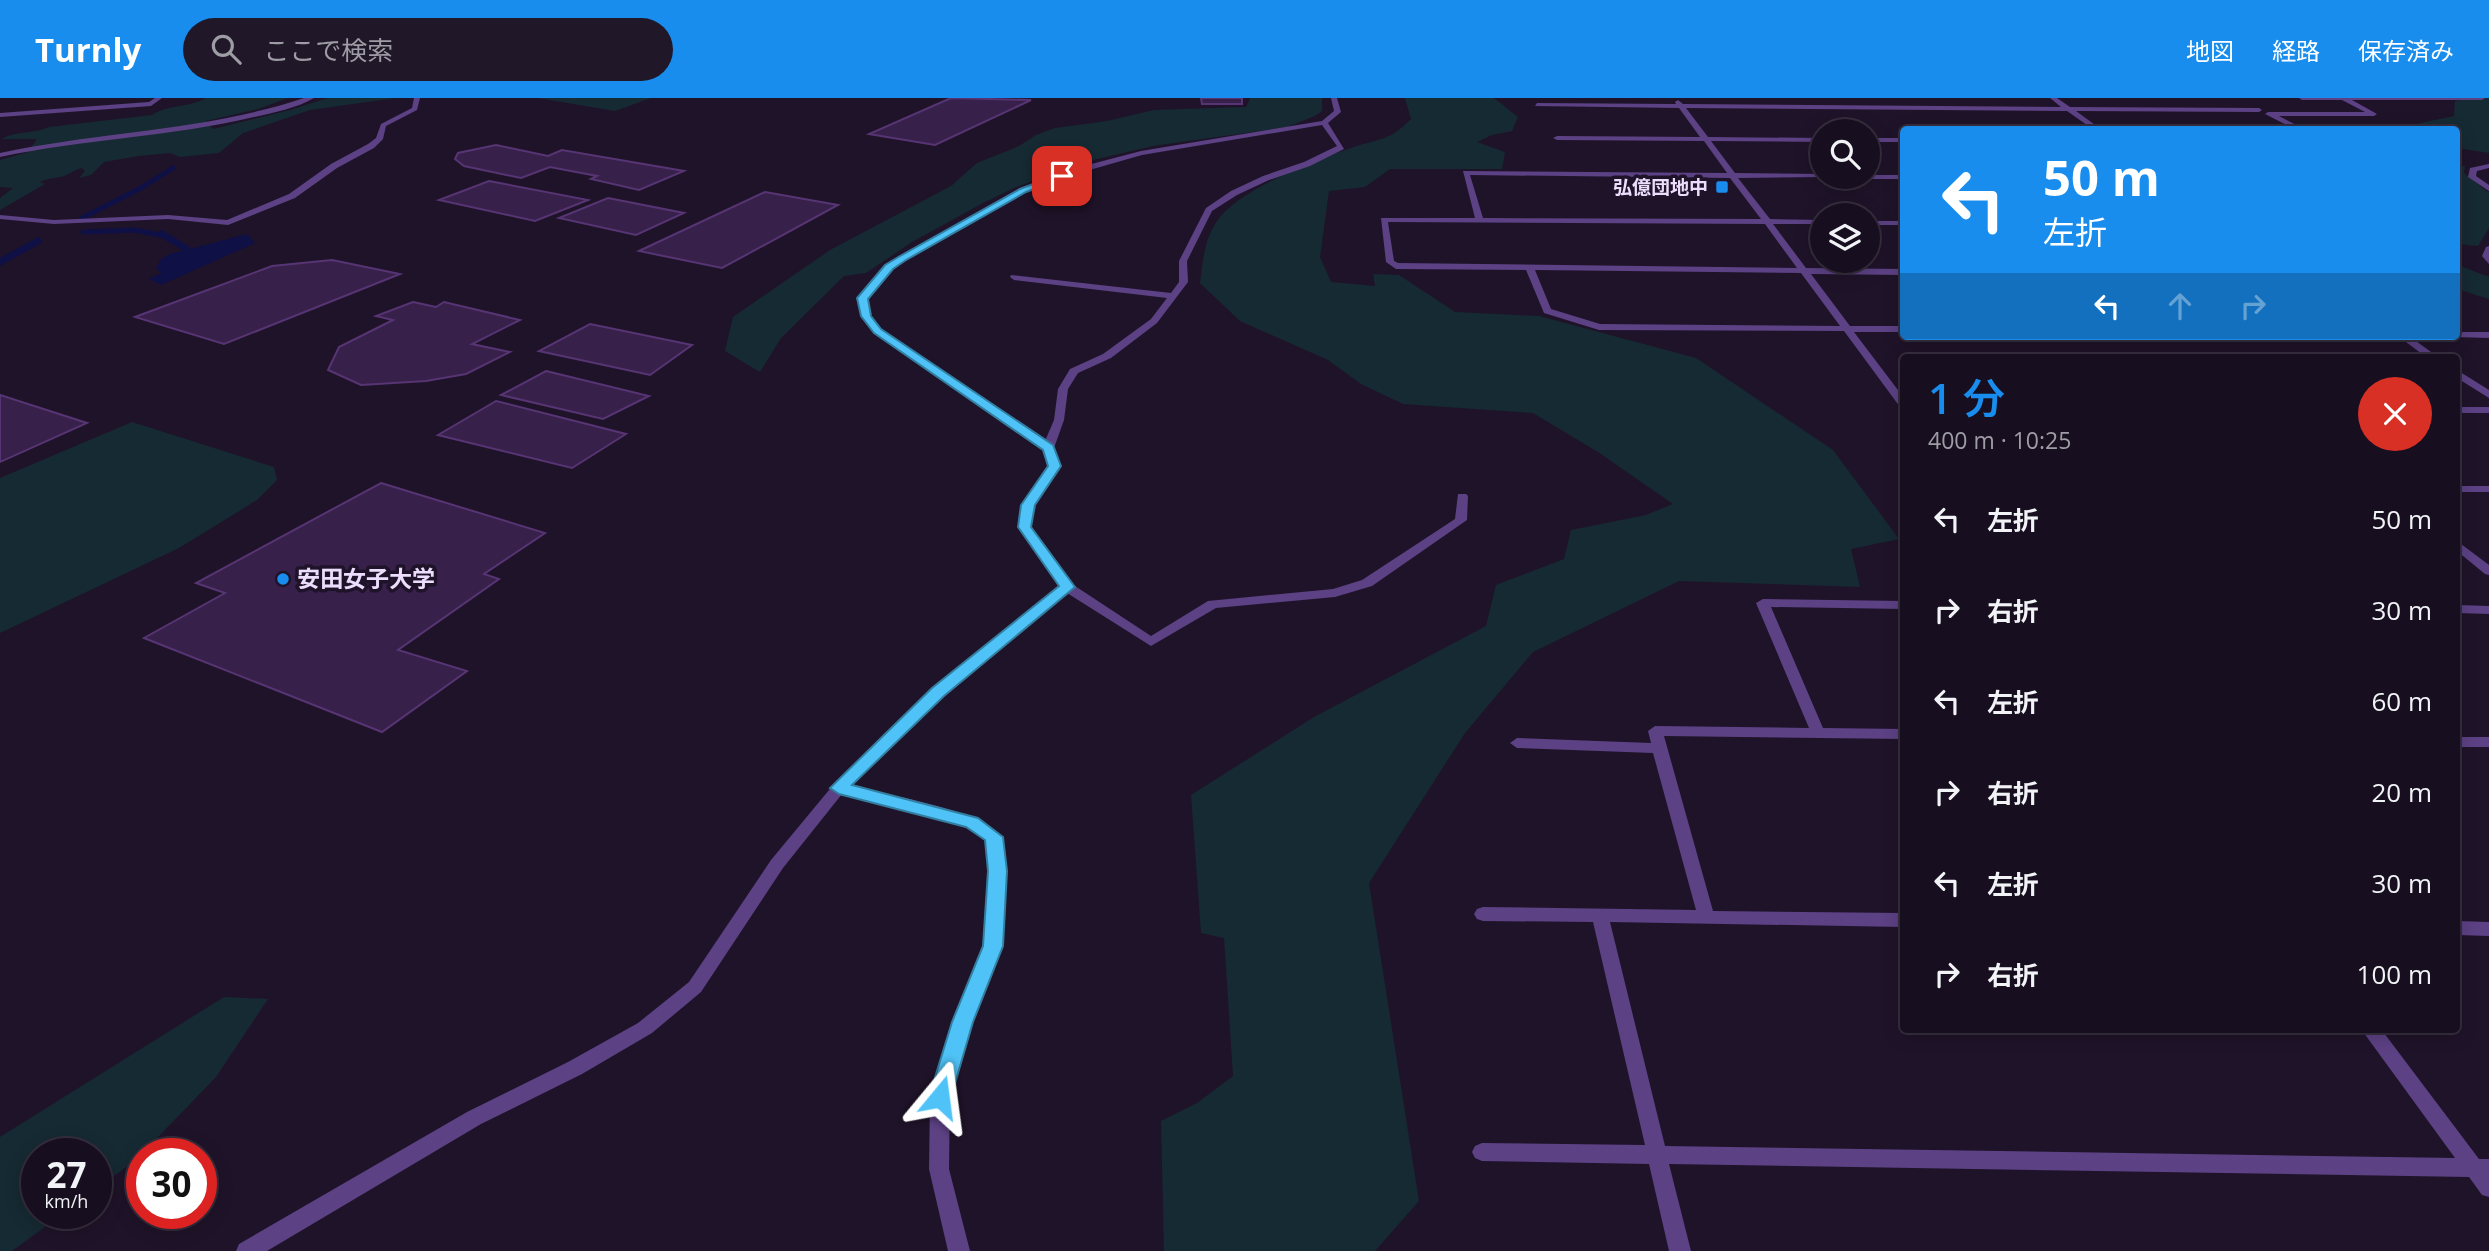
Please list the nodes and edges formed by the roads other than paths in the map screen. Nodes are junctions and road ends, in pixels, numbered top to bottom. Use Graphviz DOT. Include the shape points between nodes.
graph roads {
  1 [pos="159,98"];
  2 [pos="311,98"];
  3 [pos="417,98"];
  4 [pos="1334,98"];
  5 [pos="1675,98"];
  6 [pos="2053,98"];
  7 [pos="2302,98"];
  8 [pos="2344,98"];
  9 [pos="2482,98"];
  10 [pos="2239,102"];
  11 [pos="1537,106"];
  12 [pos="1681,106"];
  13 [pos="2069,109"];
  14 [pos="2259,110"];
  15 [pos="2268,114"];
  16 [pos="0,115"];
  17 [pos="1324,122"];
  18 [pos="2093,126"];
  19 [pos="2294,126"];
  20 [pos="1557,138"];
  21 [pos="1705,139"];
  22 [pos="1810,140"];
  23 [pos="1880,140"];
  24 [pos="1900,140"];
  25 [pos="0,155"];
  26 [pos="2489,166"];
  27 [pos="1733,176"];
  28 [pos="1810,176"];
  29 [pos="1880,177"];
  30 [pos="1900,177"];
  31 [pos="2489,189"];
  32 [pos="0,217"];
  33 [pos="1480,221"];
  34 [pos="1767,222"];
  35 [pos="1810,222"];
  36 [pos="1880,223"];
  37 [pos="1900,223"];
  38 [pos="2489,249"];
  39 [pos="2489,261"];
  40 [pos="1530,269"];
  41 [pos="1804,271"];
  42 [pos="1900,272"];
  43 [pos="1014,276"];
  44 [pos="1172,296"];
  45 [pos="1847,329"];
  46 [pos="1900,329"];
  47 [pos="2460,335"];
  48 [pos="2489,335"];
  49 [pos="2409,340"];
  50 [pos="2429,354"];
  51 [pos="2460,375"];
  52 [pos="2489,395"];
  53 [pos="1900,399"];
  54 [pos="2460,410"];
  55 [pos="2489,410"];
  56 [pos="1048,448"];
  57 [pos="2460,489"];
  58 [pos="2489,489"];
  59 [pos="1462,496"];
  60 [pos="2460,547"];
  61 [pos="2489,571"];
  62 [pos="1067,587"];
  63 [pos="1900,605"];
  64 [pos="2460,609"];
  65 [pos="2489,610"];
  66 [pos="1818,733"];
  67 [pos="1900,734"];
  68 [pos="2460,742"];
  69 [pos="2489,742"];
  70 [pos="1517,743"];
  71 [pos="1660,748"];
  72 [pos="839,788"];
  73 [pos="1483,914"];
  74 [pos="1600,916"];
  75 [pos="1706,917"];
  76 [pos="1900,920"];
  77 [pos="2460,928"];
  78 [pos="2489,929"];
  79 [pos="2373,1033"];
  80 [pos="1482,1152"];
  81 [pos="1657,1154"];
  82 [pos="2482,1168"];
  83 [pos="2489,1188"];
  84 [pos="247,1251"];
  85 [pos="959,1251"];
  86 [pos="1680,1251"];
  1 -- 16 [label="street" via="151,104"];
  2 -- 25 [label="street" via="210,125 61,141"];
  3 -- 32 [label="street" via="415,109 383,125 371,146 292,195 228,223 168,217 54,222"];
  4 -- 17 [label="street" via="1338,112"];
  5 -- 12 [label="street"];
  6 -- 13 [label="street"];
  7 -- 8 [label="street"];
  8 -- 9 [label="street"];
  8 -- 15 [label="street" via="2374,114"];
  10 -- 14 [label="street"];
  11 -- 12 [label="street"];
  12 -- 13 [label="street"];
  12 -- 21 [label="street"];
  13 -- 14 [label="street"];
  13 -- 18 [label="street"];
  14 -- 15 [label="street"];
  15 -- 19 [label="street"];
  17 -- 44 [label="street" via="1341,147 1234,193 1209,210 1183,261 1184,282"];
  17 -- 56 [label="street" via="1141,153 1041,183 903,258 874,283 862,298 866,316 877,331"];
  20 -- 21 [label="street"];
  21 -- 22 [label="street"];
  21 -- 27 [label="street"];
  23 -- 24 [label="street"];
  26 -- 31 [label="street" via="2477,167 2472,177"];
  27 -- 28 [label="street"];
  27 -- 33 [label="street" via="1466,173"];
  27 -- 34 [label="street"];
  29 -- 30 [label="street"];
  33 -- 34 [label="street"];
  33 -- 40 [label="street" via="1384,220 1390,262 1410,268"];
  34 -- 35 [label="street"];
  34 -- 41 [label="street"];
  36 -- 37 [label="street"];
  38 -- 39 [label="street"];
  40 -- 41 [label="street"];
  40 -- 45 [label="street" via="1547,312 1599,327"];
  41 -- 42 [label="street"];
  41 -- 45 [label="street"];
  43 -- 44 [label="street"];
  44 -- 56 [label="street" via="1154,321 1107,356 1073,371 1063,389 1059,420"];
  45 -- 46 [label="street"];
  45 -- 53 [label="street"];
  47 -- 48 [label="street"];
  49 -- 50 [label="street"];
  51 -- 52 [label="street"];
  54 -- 55 [label="street"];
  56 -- 62 [label="street" via="1055,466 1028,505 1024,527"];
  57 -- 58 [label="street"];
  59 -- 62 [label="street" via="1461,520 1367,583 1335,593 1213,604 1150,642"];
  60 -- 61 [label="street"];
  62 -- 72 [label="street" via="938,692"];
  63 -- 66 [label="street" via="1763,603"];
  64 -- 65 [label="street"];
  66 -- 67 [label="street"];
  66 -- 71 [label="street" via="1655,731"];
  68 -- 69 [label="street"];
  70 -- 71 [label="street"];
  71 -- 75 [label="street"];
  72 -- 84 [label="street" via="778,864 695,988 645,1028 474,1118"];
  72 -- 85 [label="street" via="971,822 993,837 998,871 993,946 962,1022 940,1097 939,1169"];
  73 -- 74 [label="street"];
  74 -- 75 [label="street"];
  74 -- 81 [label="street"];
  75 -- 76 [label="street"];
  77 -- 78 [label="street"];
  79 -- 82 [label="street"];
  80 -- 81 [label="street"];
  81 -- 82 [label="street"];
  81 -- 86 [label="street"];
  82 -- 83 [label="street"];
}
